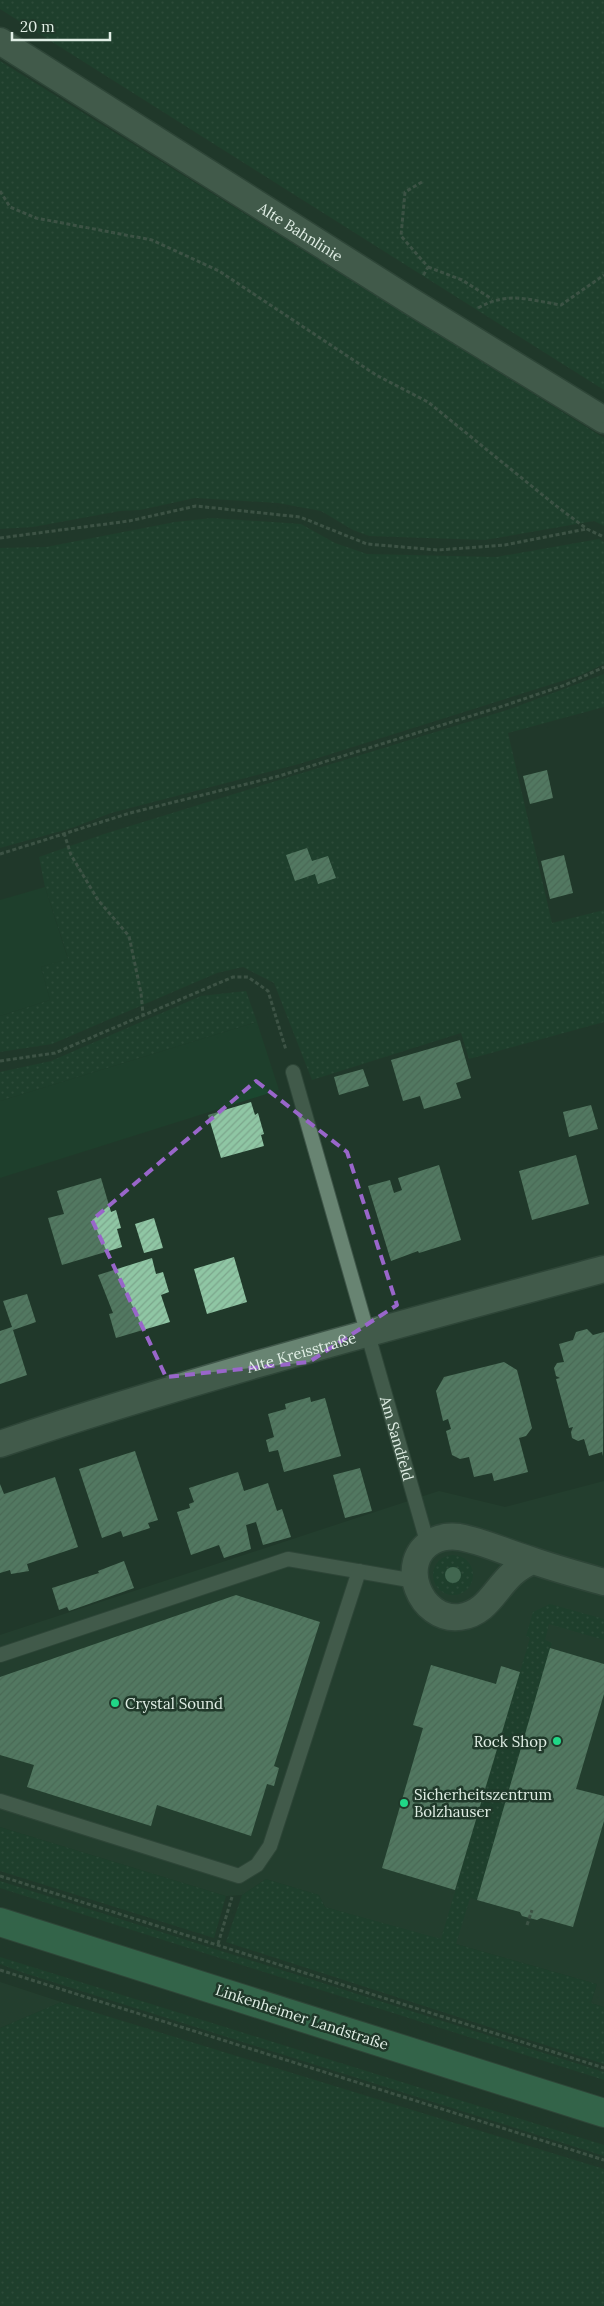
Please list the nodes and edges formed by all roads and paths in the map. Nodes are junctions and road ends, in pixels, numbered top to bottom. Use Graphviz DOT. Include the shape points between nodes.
graph roads {
  1 [pos="0,41"];
  2 [pos="422,182"];
  3 [pos="0,191"];
  4 [pos="428,267"];
  5 [pos="604,275"];
  6 [pos="409,300"];
  7 [pos="492,300"];
  8 [pos="462,332"];
  9 [pos="604,420"];
  10 [pos="586,529"];
  11 [pos="604,537"];
  12 [pos="0,538"];
  13 [pos="604,667"];
  14 [pos="64,833"];
  15 [pos="0,854"];
  16 [pos="143,1014"];
  17 [pos="0,1061"];
  18 [pos="293,1072"];
  19 [pos="604,1269"];
  20 [pos="368,1333"];
  21 [pos="0,1444"];
  22 [pos="428,1545"];
  23 [pos="533,1561"];
  24 [pos="359,1572"];
  25 [pos="415,1581"];
  26 [pos="604,1582"];
  27 [pos="0,1655"];
  28 [pos="0,1801"];
  29 [pos="0,1876"];
  30 [pos="239,1876"];
  31 [pos="532,1910"];
  32 [pos="0,1922"];
  33 [pos="527,1926"];
  34 [pos="218,1944"];
  35 [pos="0,1970"];
  36 [pos="604,2068"];
  37 [pos="604,2113"];
  38 [pos="604,2160"];
  1 -- 6 [label="street, Alte Bahnlinie"];
  2 -- 4 [label="path" via="405,192 401,236"];
  3 -- 10 [label="path" via="10,206 36,218 152,240 219,271 376,376 428,402"];
  4 -- 6 [label="path"];
  4 -- 7 [label="path" via="462,280"];
  5 -- 7 [label="path" via="561,305 512,296"];
  6 -- 8 [label="street, Alte Bahnlinie"];
  7 -- 8 [label="path" via="470,312"];
  8 -- 9 [label="street, Alte Bahnlinie"];
  10 -- 11 [label="path"];
  10 -- 12 [label="path" via="505,545 438,550 367,544 300,516 196,506 129,521"];
  13 -- 14 [label="path" via="565,685 503,706 279,776 130,812"];
  14 -- 15 [label="path"];
  14 -- 16 [label="path" via="71,855 98,900 129,936"];
  16 -- 17 [label="path" via="55,1053"];
  16 -- 18 [label="path" via="233,977 248,977 268,991"];
  18 -- 20 [label="lane, Am Sandfeld"];
  19 -- 20 [label="street, Alte Kreisstraße"];
  20 -- 21 [label="street, Alte Kreisstraße"];
  20 -- 22 [label="lane, Am Sandfeld"];
  22 -- 23 [label="street" via="440,1538 459,1537"];
  22 -- 25 [label="street" via="419,1557"];
  23 -- 25 [label="street" via="511,1573 484,1607 470,1615 444,1615 431,1608 422,1600"];
  23 -- 26 [label="street"];
  24 -- 25 [label="lane"];
  24 -- 27 [label="lane" via="288,1559"];
  24 -- 30 [label="lane" via="270,1846 257,1865"];
  28 -- 30 [label="lane"];
  29 -- 34 [label="path"];
  30 -- 34 [label="path"];
  31 -- 33 [label="path"];
  32 -- 37 [label="main road, Linkenheimer Landstraße"];
  34 -- 36 [label="path"];
  35 -- 38 [label="path"];
}
